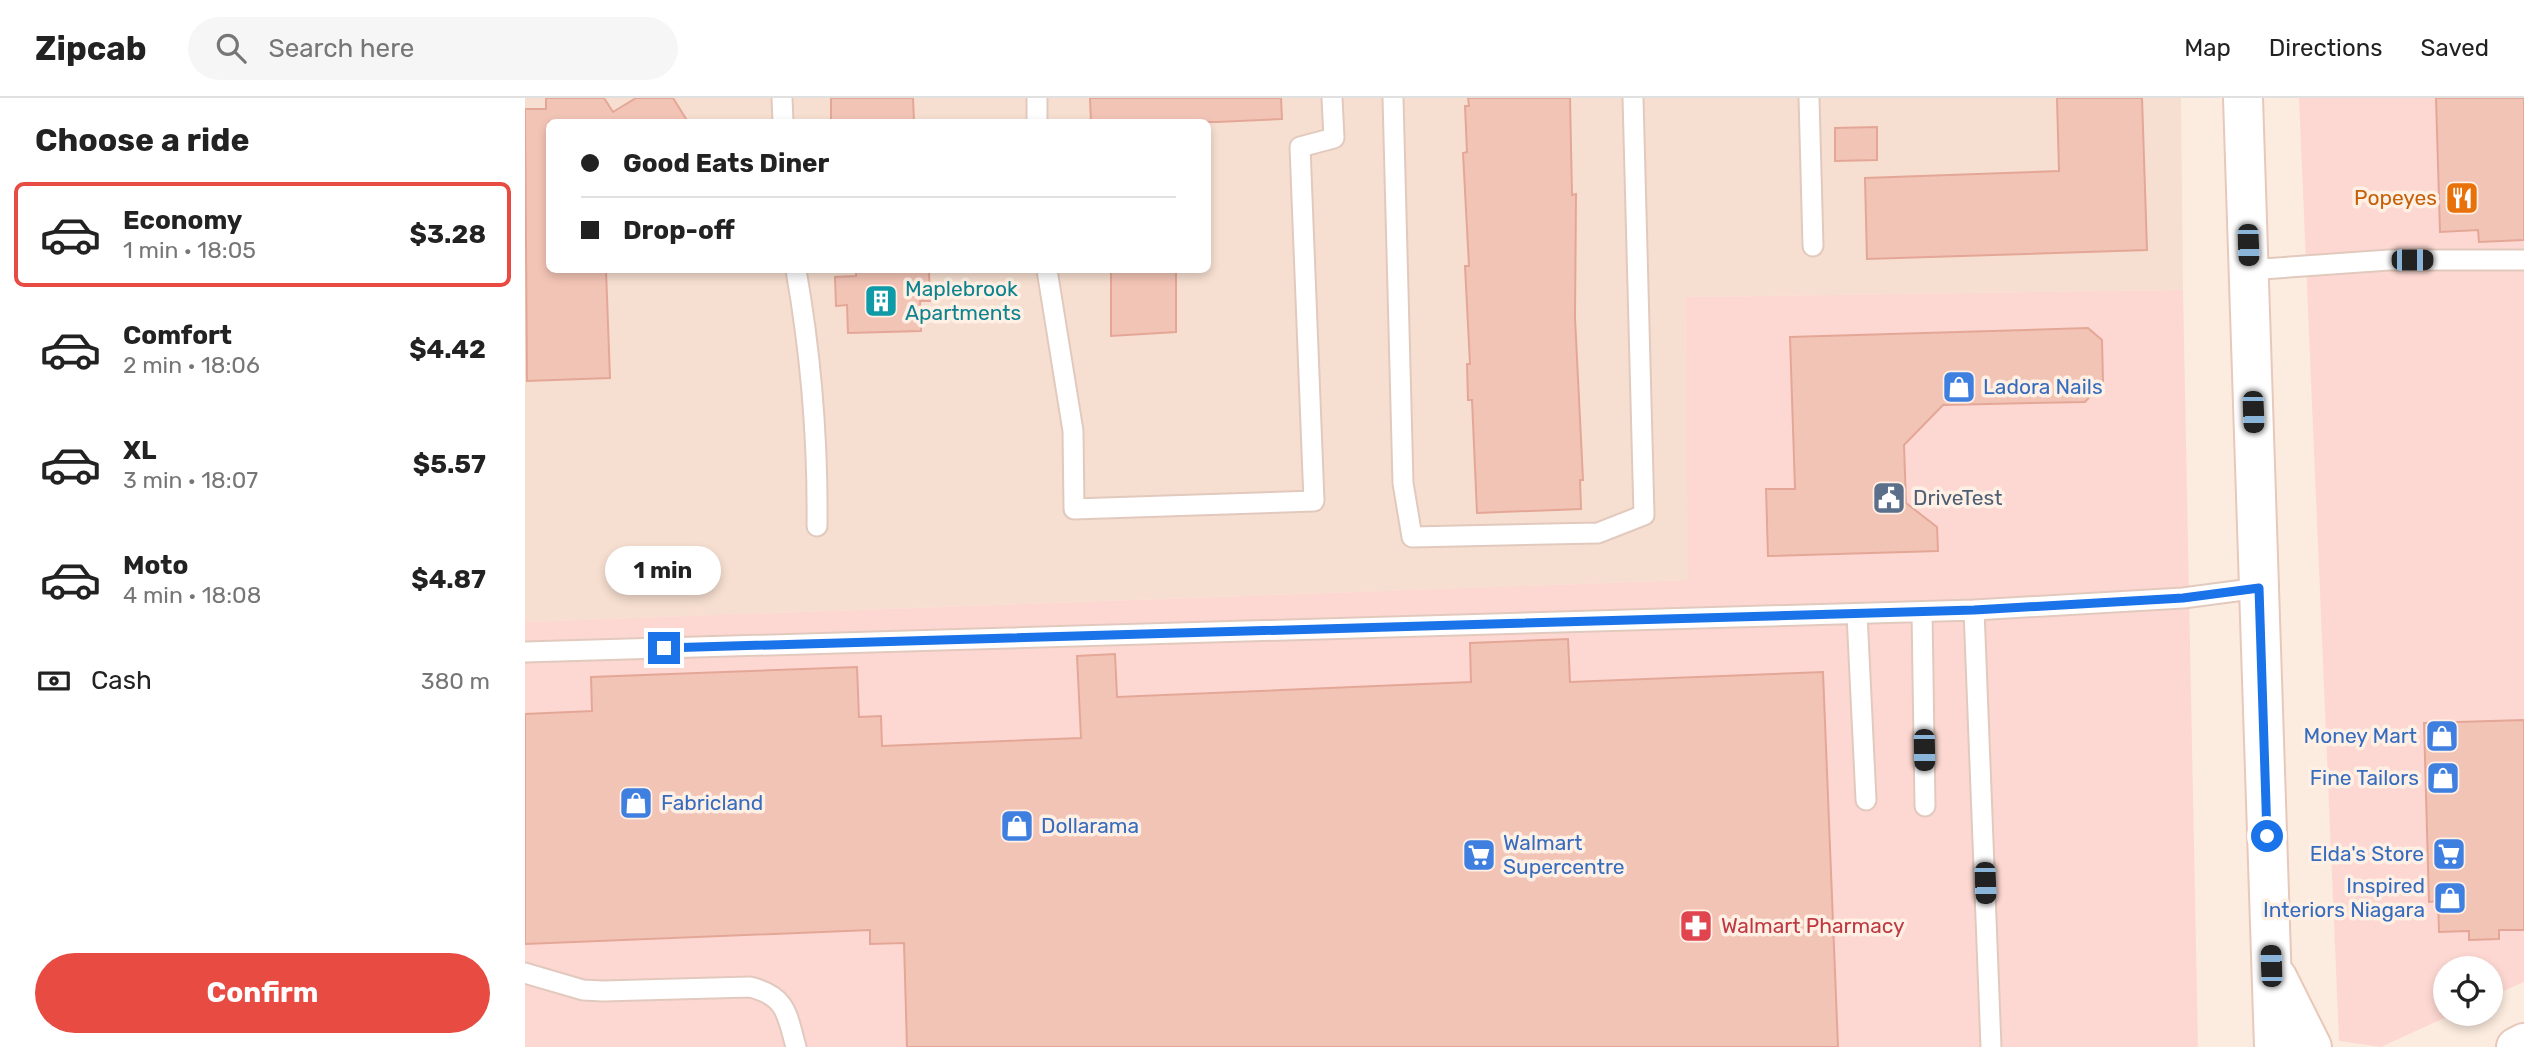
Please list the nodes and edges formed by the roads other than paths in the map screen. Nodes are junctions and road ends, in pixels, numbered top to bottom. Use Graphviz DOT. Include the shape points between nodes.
graph roads {
  1 [pos="782,98"];
  2 [pos="1037,98"];
  3 [pos="1332,98"];
  4 [pos="1393,98"];
  5 [pos="1633,98"];
  6 [pos="1809,98"];
  7 [pos="2243,98"];
  8 [pos="783,119"];
  9 [pos="1037,119"];
  10 [pos="1813,246"];
  11 [pos="2524,260"];
  12 [pos="2248,270"];
  13 [pos="797,273"];
  14 [pos="1047,273"];
  15 [pos="817,526"];
  16 [pos="2259,588"];
  17 [pos="1974,610"];
  18 [pos="1921,612"];
  19 [pos="1857,614"];
  20 [pos="525,652"];
  21 [pos="1865,800"];
  22 [pos="1925,806"];
  23 [pos="2271,966"];
  24 [pos="525,973"];
  25 [pos="2524,1043"];
  26 [pos="796,1047"];
  27 [pos="1991,1047"];
  28 [pos="2274,1047"];
  29 [pos="2312,1047"];
  30 [pos="2516,1047"];
  1 -- 8 [label="lane"];
  2 -- 9 [label="lane"];
  3 -- 14 [label="lane" via="1334,138 1300,147 1314,501 1074,509 1073,431"];
  4 -- 5 [label="lane" via="1403,483 1412,537 1598,533 1644,515"];
  6 -- 10 [label="lane"];
  7 -- 12 [label="main road"];
  11 -- 12 [label="lane" via="2389,260"];
  12 -- 16 [label="main road"];
  13 -- 15 [label="lane" via="818,447"];
  16 -- 17 [label="lane" via="2183,598"];
  16 -- 23 [label="main road"];
  17 -- 18 [label="lane"];
  17 -- 27 [label="lane"];
  18 -- 19 [label="lane"];
  18 -- 22 [label="lane"];
  19 -- 20 [label="lane"];
  19 -- 21 [label="lane"];
  23 -- 28 [label="main road"];
  23 -- 29 [label="main road"];
  24 -- 26 [label="lane" via="583,990 750,987 766,991 780,1001 791,1020"];
  25 -- 30 [label="main road"];
}
